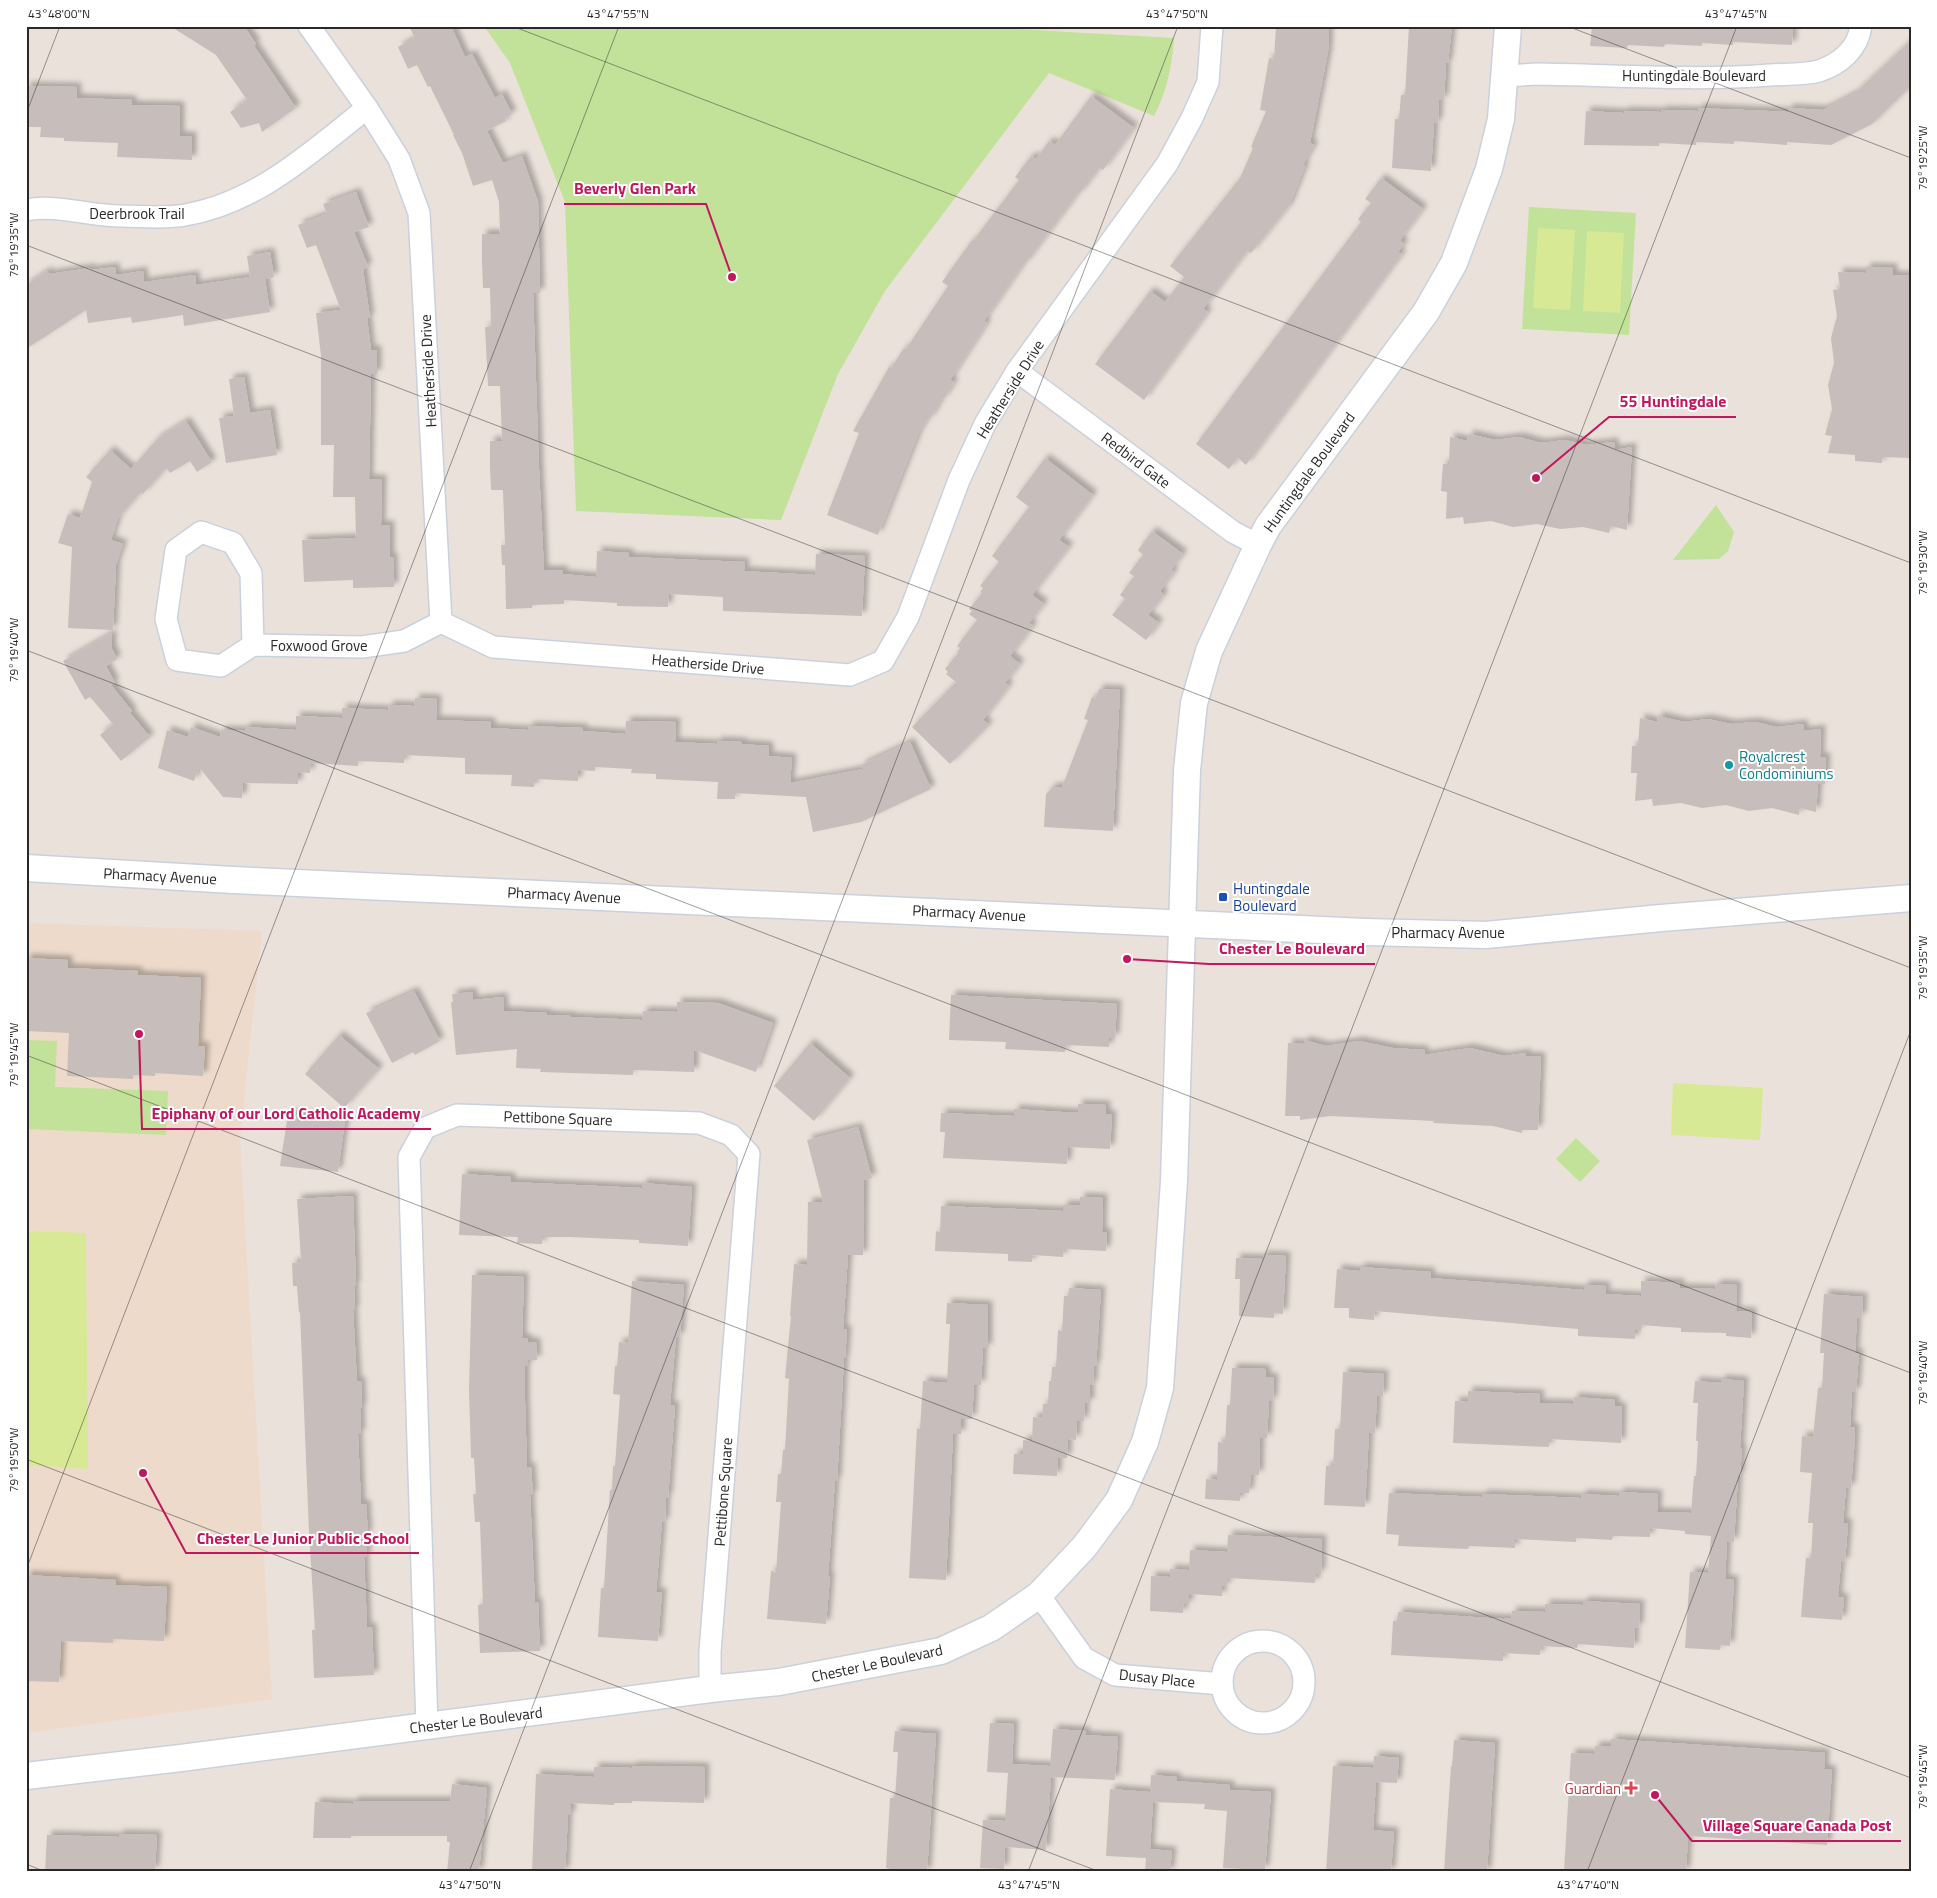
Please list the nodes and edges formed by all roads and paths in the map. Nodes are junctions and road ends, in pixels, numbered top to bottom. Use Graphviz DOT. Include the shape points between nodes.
graph roads {
  1 [pos="308,26"];
  2 [pos="1212,26"];
  3 [pos="1508,26"];
  4 [pos="1861,26"];
  5 [pos="1504,76"];
  6 [pos="366,108"];
  7 [pos="26,210"];
  8 [pos="1017,371"];
  9 [pos="1258,546"];
  10 [pos="441,622"];
  11 [pos="253,645"];
  12 [pos="26,868"];
  13 [pos="1911,898"];
  14 [pos="1182,923"];
  15 [pos="1039,1595"];
  16 [pos="1222,1684"];
  17 [pos="710,1689"];
  18 [pos="426,1726"];
  19 [pos="26,1776"];
  1 -- 6 [label="street, Heatherside Drive"];
  2 -- 8 [label="street, Heatherside Drive" via="1208,82 1167,164"];
  3 -- 5 [label="street, Huntingdale Boulevard"];
  4 -- 5 [label="street, Huntingdale Boulevard" via="1854,46 1838,63 1815,72 1741,77"];
  5 -- 9 [label="street, Huntingdale Boulevard" via="1501,119 1489,169 1447,278 1426,312 1268,526"];
  6 -- 7 [label="street, Deerbrook Trail" via="280,176 223,205 184,216 110,216 40,208"];
  6 -- 10 [label="street, Heatherside Drive" via="399,159 420,213"];
  8 -- 9 [label="street, Redbird Gate" via="1233,532"];
  8 -- 10 [label="street, Heatherside Drive" via="984,424 958,480 908,618 883,661 850,675 492,647"];
  9 -- 14 [label="street, Huntingdale Boulevard" via="1209,651 1194,703 1188,762"];
  10 -- 11 [label="street, Foxwood Grove" via="404,641 362,647"];
  11 -- 11 [label="street, Foxwood Grove" via="251,573 233,544 201,532 176,550 166,619 177,660 221,666"];
  12 -- 14 [label="street, Pharmacy Avenue"];
  13 -- 14 [label="street, Pharmacy Avenue" via="1486,935"];
  14 -- 15 [label="street, Chester Le Boulevard" via="1174,1181 1160,1388 1145,1442 1119,1500 1085,1546"];
  15 -- 16 [label="street, Dusay Place" via="1084,1658 1115,1675"];
  15 -- 17 [label="street, Chester Le Boulevard" via="991,1628 941,1652 778,1682"];
  17 -- 18 [label="street, Chester Le Boulevard"];
  17 -- 18 [label="street, Pettibone Square" via="710,1652 749,1154 731,1135 699,1123 457,1115 425,1128 409,1157"];
  18 -- 19 [label="street, Chester Le Boulevard"];
}
